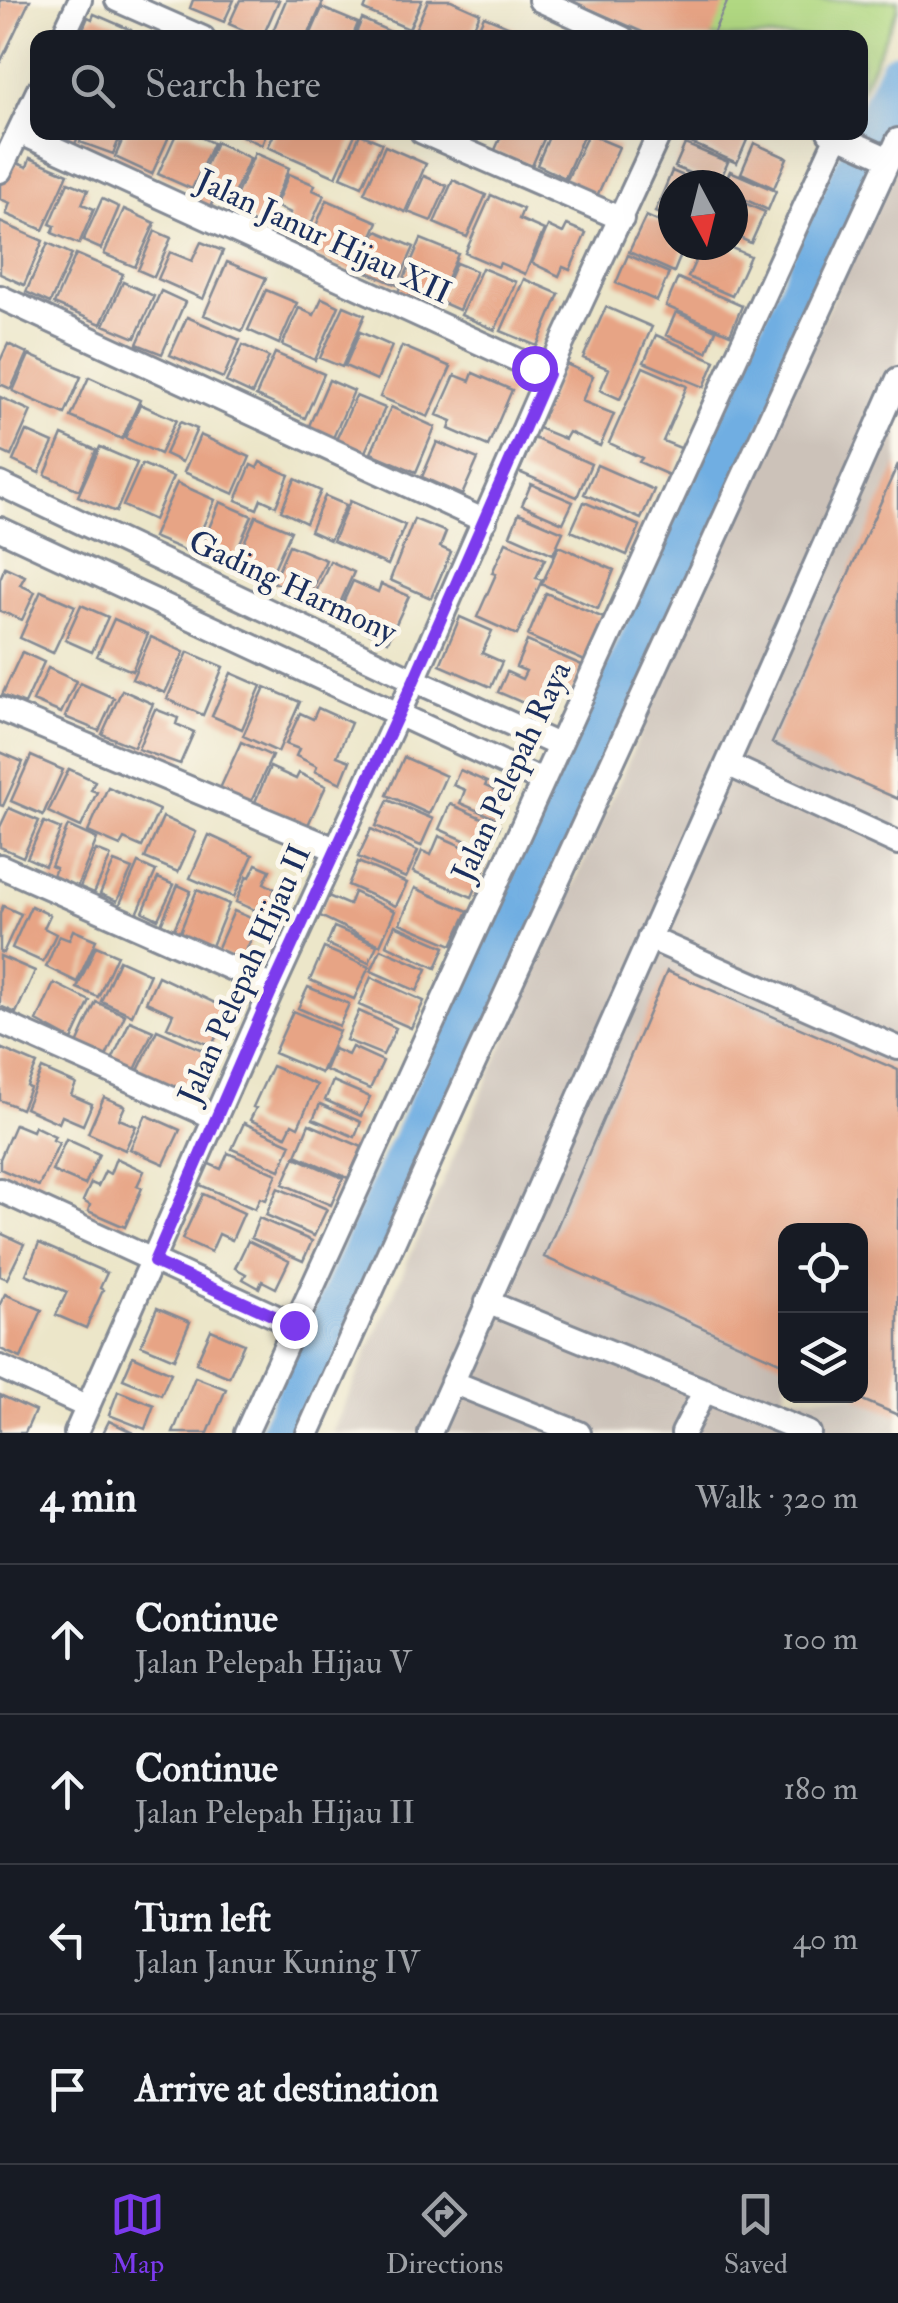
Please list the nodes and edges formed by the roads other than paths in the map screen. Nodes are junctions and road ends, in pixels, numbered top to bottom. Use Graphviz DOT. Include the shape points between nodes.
graph roads {
  1 [pos="80,0"];
  2 [pos="116,0"];
  3 [pos="540,0"];
  4 [pos="66,30"];
  5 [pos="185,30"];
  6 [pos="605,30"];
  7 [pos="30,108"];
  8 [pos="19,132"];
  9 [pos="30,137"];
  10 [pos="36,140"];
  11 [pos="440,140"];
  12 [pos="657,140"];
  13 [pos="843,140"];
  14 [pos="848,140"];
  15 [pos="894,150"];
  16 [pos="0,171"];
  17 [pos="622,219"];
  18 [pos="0,297"];
  19 [pos="548,374"];
  20 [pos="898,379"];
  21 [pos="890,419"];
  22 [pos="0,484"];
  23 [pos="485,521"];
  24 [pos="0,529"];
  25 [pos="414,680"];
  26 [pos="0,710"];
  27 [pos="397,714"];
  28 [pos="558,746"];
  29 [pos="727,764"];
  30 [pos="542,781"];
  31 [pos="898,843"];
  32 [pos="335,849"];
  33 [pos="0,866"];
  34 [pos="649,938"];
  35 [pos="273,987"];
  36 [pos="0,1022"];
  37 [pos="898,1048"];
  38 [pos="216,1118"];
  39 [pos="0,1190"];
  40 [pos="154,1262"];
  41 [pos="487,1302"];
  42 [pos="294,1325"];
  43 [pos="0,1367"];
  44 [pos="452,1382"];
  45 [pos="705,1390"];
  46 [pos="88,1407"];
  47 [pos="76,1433"];
  48 [pos="246,1433"];
  49 [pos="308,1433"];
  50 [pos="430,1433"];
  51 [pos="579,1433"];
  52 [pos="683,1433"];
  53 [pos="810,1433"];
  1 -- 4 [label="street"];
  2 -- 5 [label="street"];
  3 -- 6 [label="street"];
  7 -- 8 [label="street"];
  8 -- 9 [label="street, Jalan Janur Hijau XII"];
  8 -- 16 [label="street"];
  10 -- 19 [label="street, Jalan Janur Hijau XII"];
  11 -- 17 [label="street"];
  12 -- 17 [label="street, Jalan Pelepah Hijau II"];
  13 -- 28 [label="street, Jalan Pelepah Raya"];
  14 -- 15 [label="street"];
  15 -- 49 [label="street"];
  17 -- 19 [label="street, Jalan Pelepah Hijau II"];
  18 -- 23 [label="street"];
  19 -- 23 [label="street, Jalan Pelepah Hijau II"];
  20 -- 21 [label="street"];
  21 -- 29 [label="street"];
  22 -- 25 [label="street, Gading Harmony"];
  23 -- 25 [label="street, Jalan Pelepah Hijau II"];
  24 -- 27 [label="street"];
  25 -- 27 [label="street, Jalan Pelepah Hijau II"];
  25 -- 28 [label="street, Gading Harmony"];
  26 -- 32 [label="street"];
  27 -- 30 [label="street"];
  27 -- 32 [label="street, Jalan Pelepah Hijau II"];
  28 -- 30 [label="street, Jalan Pelepah Raya"];
  29 -- 31 [label="street"];
  29 -- 34 [label="street"];
  30 -- 42 [label="street, Jalan Pelepah Raya"];
  32 -- 35 [label="street, Jalan Pelepah Hijau II"];
  33 -- 35 [label="street"];
  34 -- 37 [label="street"];
  34 -- 41 [label="street"];
  35 -- 38 [label="street, Jalan Pelepah Hijau II"];
  36 -- 38 [label="street"];
  38 -- 40 [label="street, Jalan Pelepah Hijau II"];
  39 -- 40 [label="street"];
  40 -- 42 [label="street"];
  40 -- 46 [label="street, Jalan Pelepah Hijau II"];
  41 -- 44 [label="street"];
  41 -- 45 [label="street"];
  42 -- 48 [label="street, Jalan Pelepah Raya"];
  43 -- 46 [label="street"];
  44 -- 50 [label="street"];
  44 -- 51 [label="street"];
  45 -- 52 [label="street"];
  45 -- 53 [label="street"];
  46 -- 47 [label="street, Jalan Pelepah Hijau II"];
}
